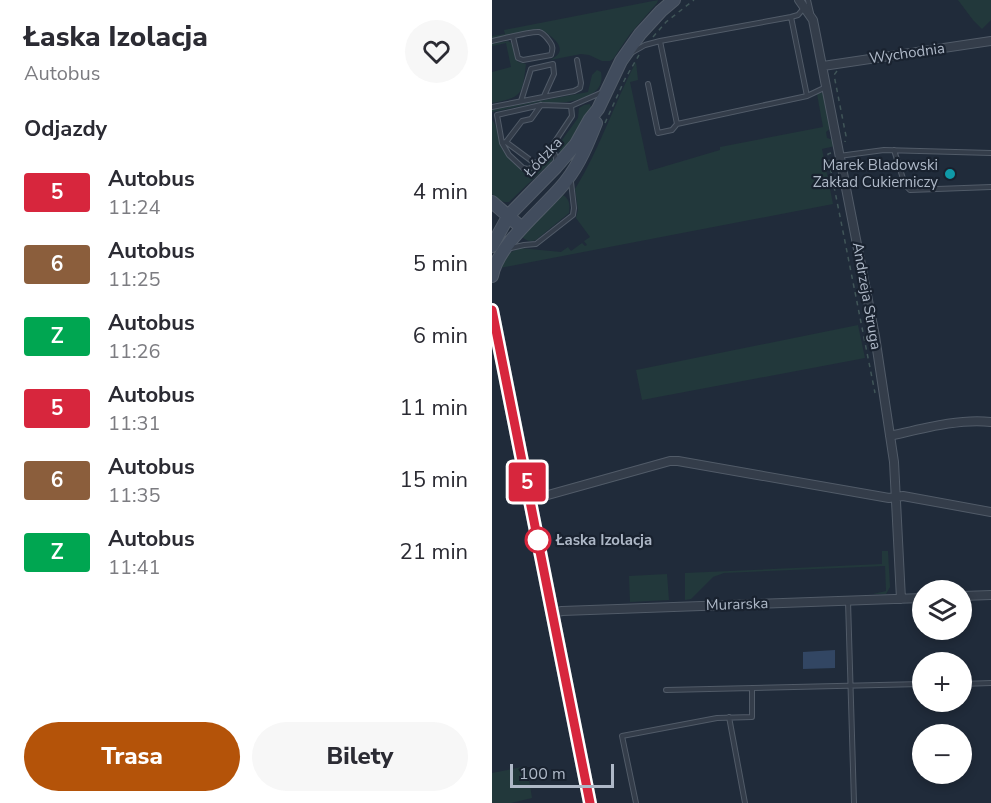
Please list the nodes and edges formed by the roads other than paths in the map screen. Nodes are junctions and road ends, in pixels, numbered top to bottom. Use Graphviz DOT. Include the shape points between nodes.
graph roads {
  1 [pos="674,0"];
  2 [pos="804,2"];
  3 [pos="791,17"];
  4 [pos="513,37"];
  5 [pos="492,41"];
  6 [pos="660,41"];
  7 [pos="991,41"];
  8 [pos="623,58"];
  9 [pos="577,60"];
  10 [pos="823,66"];
  11 [pos="648,84"];
  12 [pos="827,86"];
  13 [pos="607,91"];
  14 [pos="544,96"];
  15 [pos="807,96"];
  16 [pos="520,102"];
  17 [pos="541,105"];
  18 [pos="571,106"];
  19 [pos="492,107"];
  20 [pos="598,109"];
  21 [pos="494,115"];
  22 [pos="677,124"];
  23 [pos="504,143"];
  24 [pos="552,146"];
  25 [pos="894,150"];
  26 [pos="991,153"];
  27 [pos="839,156"];
  28 [pos="538,163"];
  29 [pos="556,167"];
  30 [pos="573,172"];
  31 [pos="991,187"];
  32 [pos="492,202"];
  33 [pos="492,212"];
  34 [pos="506,219"];
  35 [pos="519,231"];
  36 [pos="524,244"];
  37 [pos="492,246"];
  38 [pos="504,251"];
  39 [pos="492,276"];
  40 [pos="492,310"];
  41 [pos="991,422"];
  42 [pos="890,436"];
  43 [pos="897,497"];
  44 [pos="530,500"];
  45 [pos="991,512"];
  46 [pos="991,595"];
  47 [pos="972,596"];
  48 [pos="912,598"];
  49 [pos="901,599"];
  50 [pos="849,601"];
  51 [pos="553,613"];
  52 [pos="991,683"];
  53 [pos="912,684"];
  54 [pos="972,684"];
  55 [pos="851,686"];
  56 [pos="752,688"];
  57 [pos="666,690"];
  58 [pos="729,717"];
  59 [pos="590,803"];
  60 [pos="636,803"];
  61 [pos="745,803"];
  62 [pos="854,803"];
  1 -- 8 [label="main road, Łódzka" via="651,21"];
  2 -- 3 [label="lane" via="798,15"];
  2 -- 10 [label="street, Andrzeja Struga" via="812,16"];
  3 -- 6 [label="lane"];
  3 -- 15 [label="lane"];
  4 -- 4 [label="lane" via="518,58 523,60 551,55 553,51 538,32"];
  4 -- 5 [label="lane"];
  6 -- 8 [label="lane"];
  6 -- 22 [label="lane"];
  7 -- 10 [label="street, Wychodnia"];
  8 -- 13 [label="main road, Łódzka"];
  9 -- 14 [label="lane" via="580,88"];
  10 -- 12 [label="street, Andrzeja Struga"];
  11 -- 22 [label="lane" via="658,133 672,130"];
  12 -- 15 [label="lane"];
  12 -- 27 [label="street, Andrzeja Struga"];
  13 -- 18 [label="lane"];
  13 -- 20 [label="main road, Łódzka"];
  14 -- 16 [label="lane"];
  14 -- 16 [label="lane" via="554,74 553,64 531,69"];
  15 -- 22 [label="lane"];
  16 -- 19 [label="lane"];
  17 -- 18 [label="lane"];
  17 -- 21 [label="lane"];
  17 -- 23 [label="lane"];
  18 -- 24 [label="lane" via="572,116"];
  20 -- 29 [label="main road, Łódzka"];
  20 -- 30 [label="main road, Łódzka" via="586,148"];
  21 -- 23 [label="lane"];
  23 -- 28 [label="lane"];
  23 -- 28 [label="lane" via="509,155 523,168"];
  24 -- 28 [label="lane"];
  24 -- 29 [label="lane"];
  25 -- 26 [label="lane"];
  25 -- 27 [label="lane"];
  25 -- 31 [label="lane" via="905,185 910,189"];
  27 -- 42 [label="street, Andrzeja Struga" via="875,336"];
  29 -- 34 [label="main road, Łódzka"];
  30 -- 35 [label="main road, Łódzka"];
  30 -- 36 [label="lane" via="573,215 536,244"];
  32 -- 34 [label="main road"];
  33 -- 34 [label="main road"];
  34 -- 35 [label="main road"];
  34 -- 37 [label="main road, Łódzka"];
  35 -- 36 [label="lane"];
  35 -- 38 [label="main road, Łódzka"];
  36 -- 38 [label="lane"];
  38 -- 39 [label="main road, Łódzka"];
  40 -- 44 [label="main road"];
  41 -- 42 [label="street" via="963,421"];
  42 -- 43 [label="street, Andrzeja Struga"];
  43 -- 44 [label="street" via="670,461"];
  43 -- 45 [label="street"];
  43 -- 49 [label="street, Andrzeja Struga"];
  44 -- 51 [label="main road"];
  46 -- 47 [label="street"];
  48 -- 49 [label="street, Murarska"];
  49 -- 50 [label="street, Murarska"];
  50 -- 51 [label="street, Murarska"];
  50 -- 55 [label="lane"];
  51 -- 59 [label="main road"];
  52 -- 54 [label="lane"];
  53 -- 55 [label="lane"];
  55 -- 56 [label="lane"];
  55 -- 62 [label="lane"];
  56 -- 57 [label="lane"];
  56 -- 58 [label="lane" via="752,717"];
  58 -- 60 [label="lane" via="622,736"];
  58 -- 61 [label="lane"];
}
